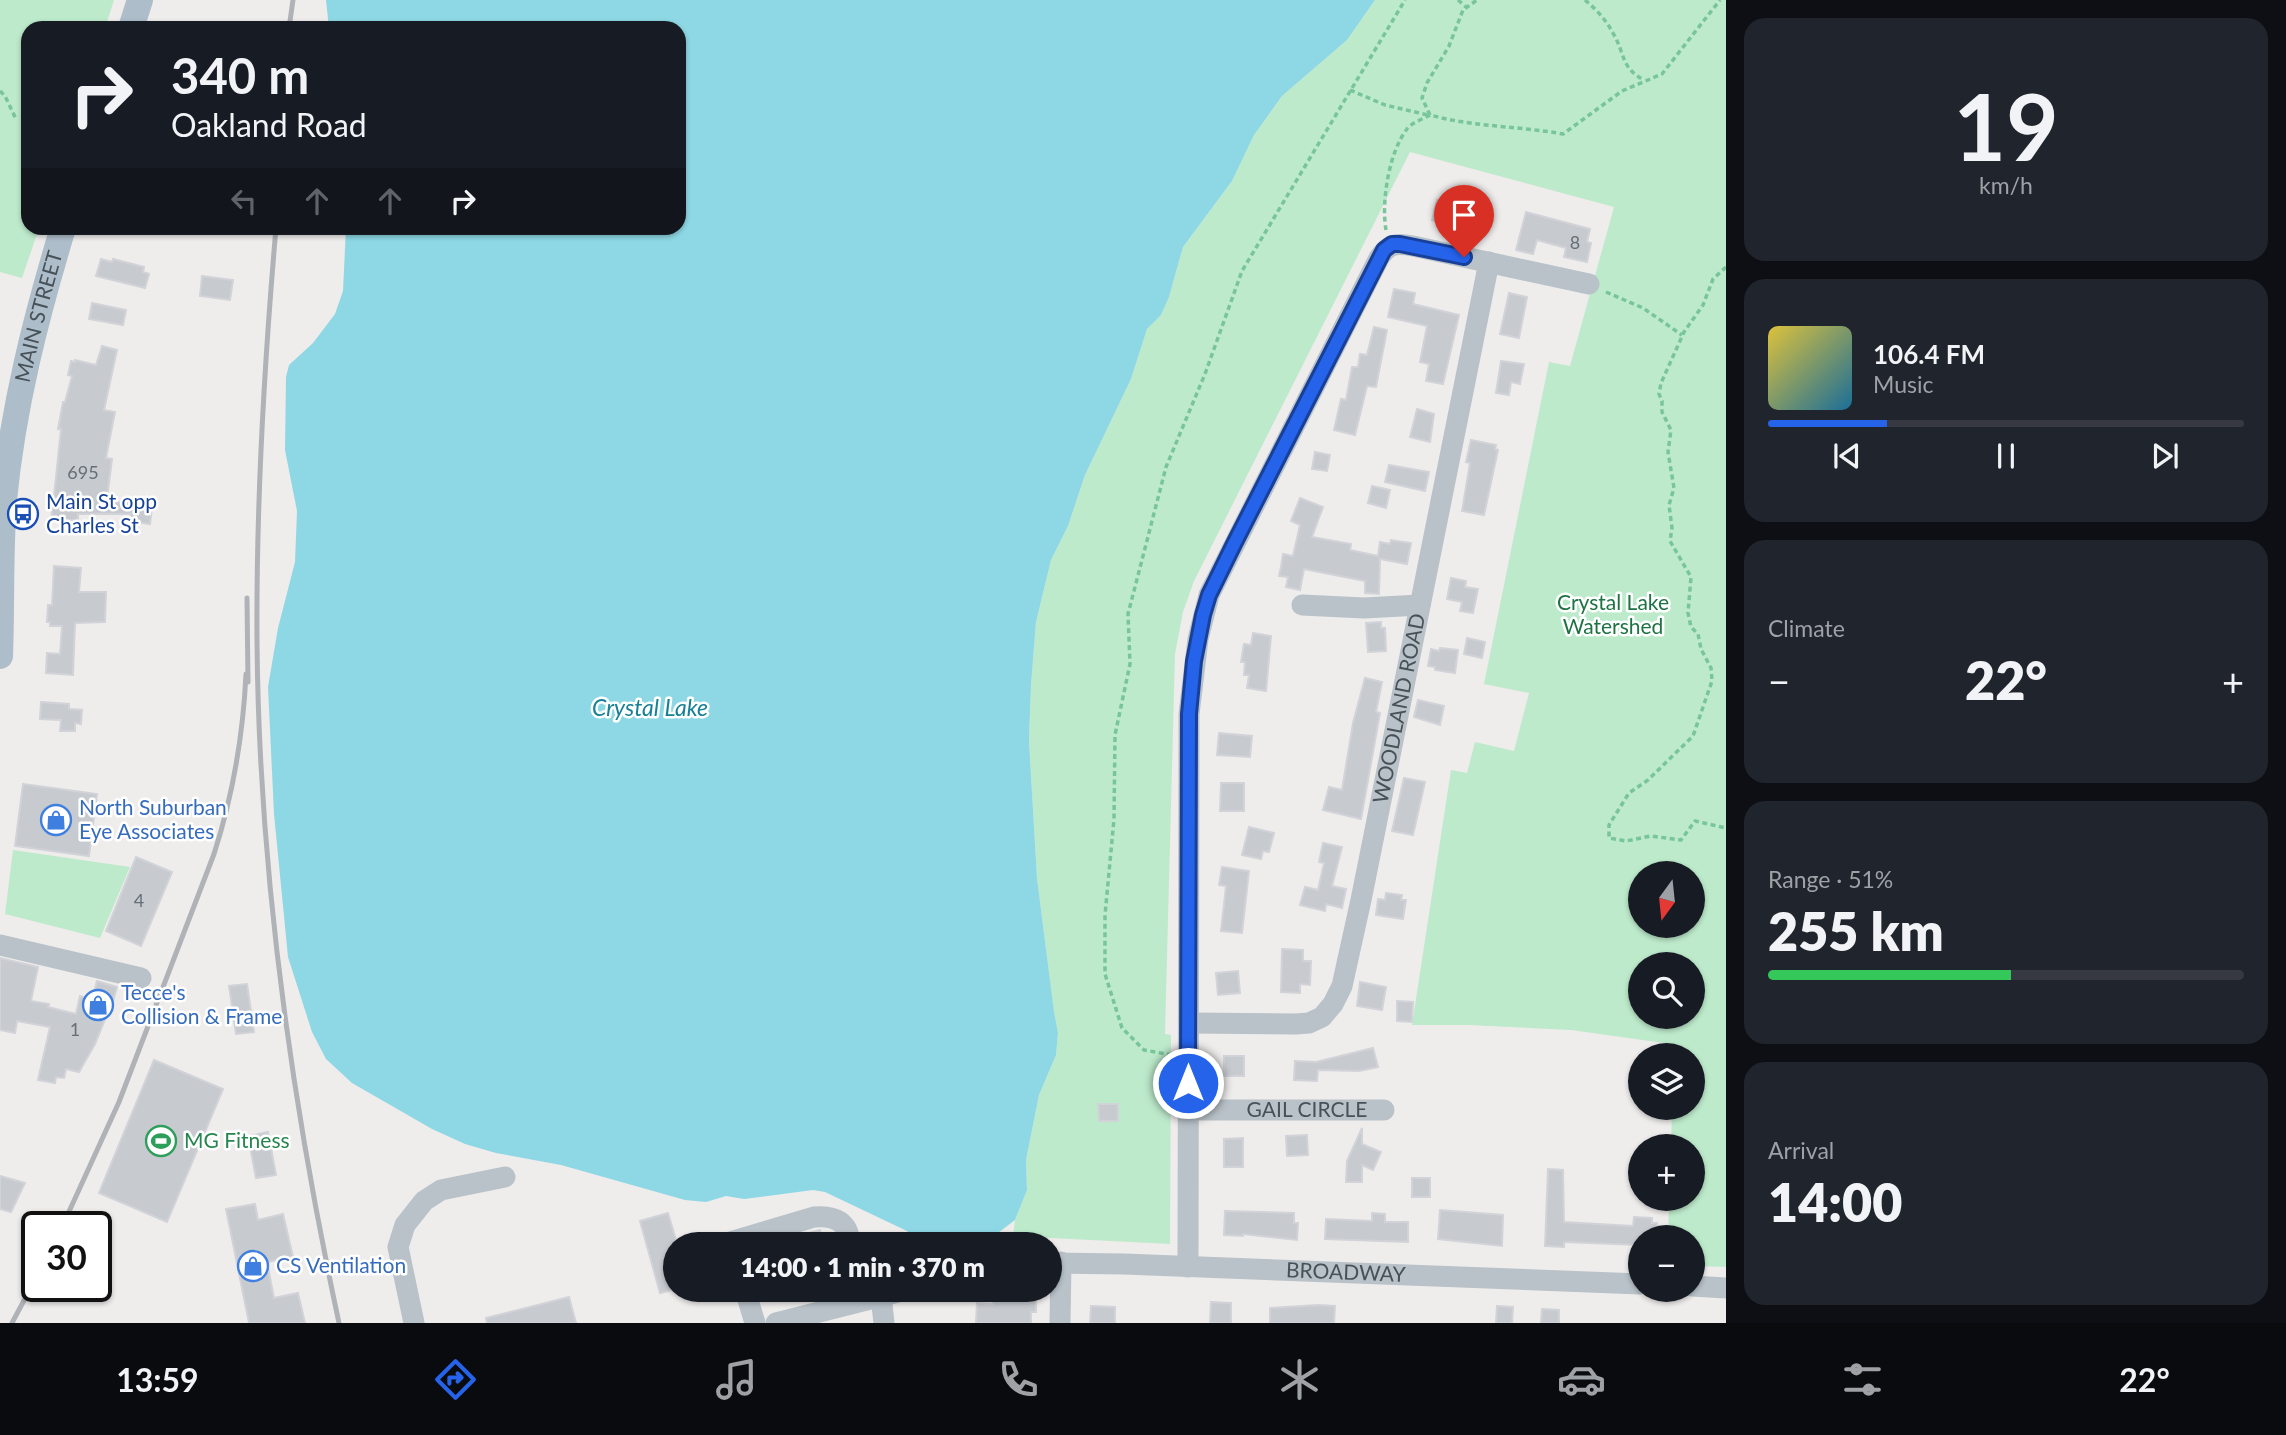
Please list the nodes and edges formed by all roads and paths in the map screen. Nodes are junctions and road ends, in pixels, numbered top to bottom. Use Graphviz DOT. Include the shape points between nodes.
graph roads {
  1 [pos="141,0"];
  2 [pos="1405,0"];
  3 [pos="1458,0"];
  4 [pos="1477,0"];
  5 [pos="1585,0"];
  6 [pos="1720,0"];
  7 [pos="1466,7"];
  8 [pos="134,21"];
  9 [pos="1646,81"];
  10 [pos="1350,90"];
  11 [pos="0,92"];
  12 [pos="1430,115"];
  13 [pos="16,119"];
  14 [pos="61,235"];
  15 [pos="1389,246"];
  16 [pos="1489,262"];
  17 [pos="1726,267"];
  18 [pos="1589,284"];
  19 [pos="1682,335"];
  20 [pos="2,498"];
  21 [pos="1420,605"];
  22 [pos="1303,606"];
  23 [pos="0,656"];
  24 [pos="1726,828"];
  25 [pos="0,945"];
  26 [pos="141,978"];
  27 [pos="1188,1023"];
  28 [pos="1188,1057"];
  29 [pos="1188,1110"];
  30 [pos="1384,1110"];
  31 [pos="505,1177"];
  32 [pos="767,1232"];
  33 [pos="848,1232"];
  34 [pos="1062,1263"];
  35 [pos="1188,1267"];
  36 [pos="1628,1284"];
  37 [pos="1705,1287"];
  38 [pos="1726,1288"];
  39 [pos="749,1302"];
  40 [pos="835,1302"];
  41 [pos="882,1302"];
  42 [pos="1059,1302"];
  43 [pos="414,1323"];
  44 [pos="755,1323"];
  45 [pos="776,1323"];
  46 [pos="884,1323"];
  47 [pos="1060,1323"];
  1 -- 8 [label="main road"];
  2 -- 10 [label="path"];
  3 -- 7 [label="path"];
  4 -- 7 [label="path"];
  5 -- 9 [label="path" via="1616,37 1628,68"];
  6 -- 9 [label="path" via="1662,74"];
  7 -- 12 [label="path" via="1427,83 1422,98"];
  9 -- 12 [label="path" via="1622,91 1563,134"];
  10 -- 12 [label="path" via="1385,106"];
  10 -- 28 [label="path" via="1242,271 1166,467 1128,614 1129,664 1115,735 1105,974 1122,1028 1143,1050"];
  11 -- 13 [label="path"];
  12 -- 15 [label="path" via="1407,128 1389,170 1384,215"];
  14 -- 20 [label="main road, MAIN STREET" via="22,382"];
  15 -- 16 [label="street" via="1413,246"];
  15 -- 27 [label="street" via="1241,530 1203,615 1189,714"];
  16 -- 18 [label="street"];
  16 -- 21 [label="street, WOODLAND ROAD"];
  17 -- 19 [label="path" via="1713,279 1703,305"];
  18 -- 19 [label="path" via="1657,315"];
  19 -- 24 [label="path" via="1659,394 1671,430 1668,452 1674,488 1669,505 1670,541 1691,577 1690,627 1698,634 1713,677 1693,736 1629,793 1614,813 1608,835 1619,841 1651,836 1681,840 1695,821"];
  20 -- 23 [label="main road, MAIN STREET"];
  21 -- 22 [label="street"];
  21 -- 27 [label="street, WOODLAND ROAD" via="1358,913 1334,1004 1308,1023"];
  25 -- 26 [label="street"];
  27 -- 28 [label="street"];
  28 -- 29 [label="street"];
  29 -- 30 [label="street, GAIL CIRCLE"];
  29 -- 35 [label="street"];
  31 -- 43 [label="street" via="442,1189 424,1201 405,1225 398,1247"];
  32 -- 33 [label="street" via="825,1216 843,1223"];
  34 -- 35 [label="street, BROADWAY"];
  35 -- 36 [label="street, BROADWAY"];
  37 -- 38 [label="street"];
  39 -- 44 [label="street"];
  40 -- 45 [label="street"];
  41 -- 46 [label="street"];
  42 -- 47 [label="street"];
}
